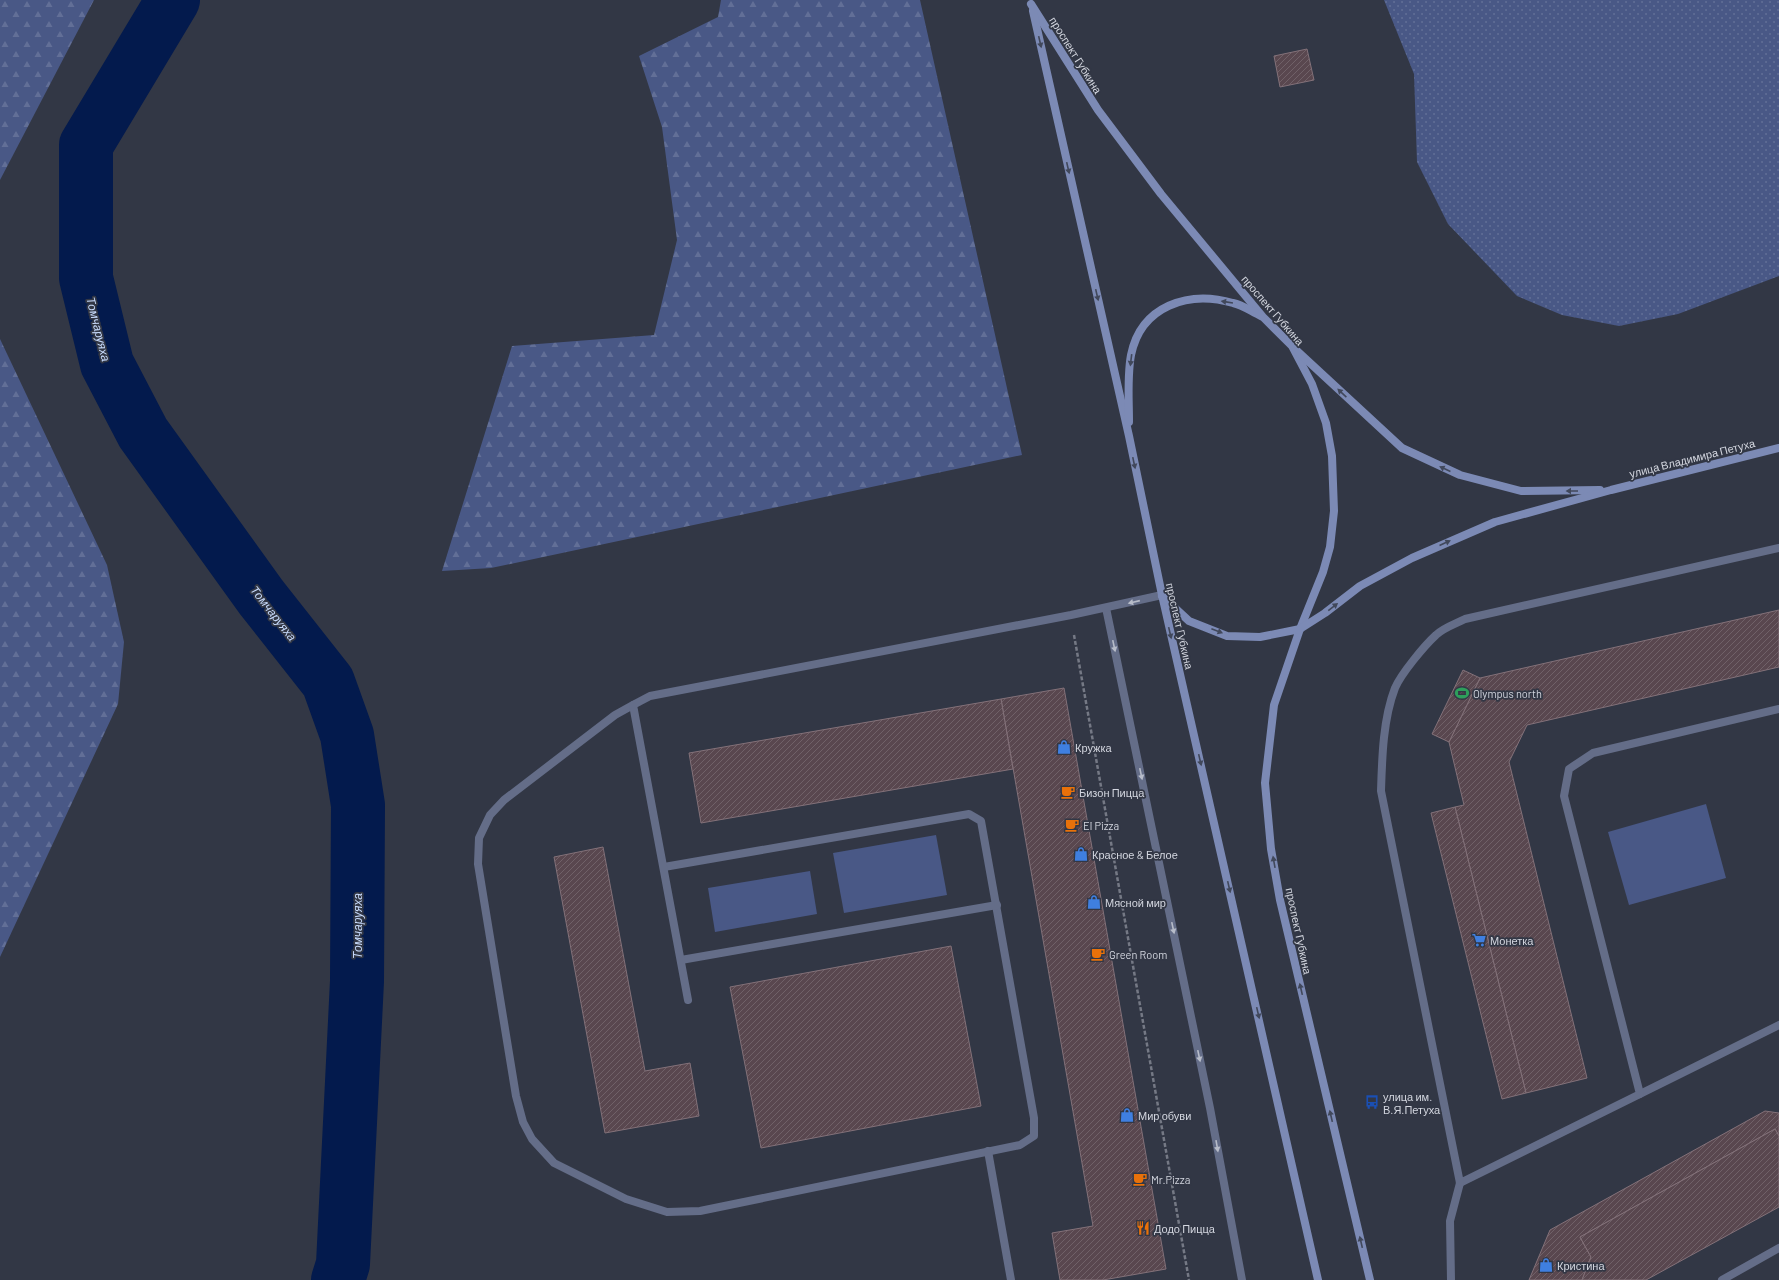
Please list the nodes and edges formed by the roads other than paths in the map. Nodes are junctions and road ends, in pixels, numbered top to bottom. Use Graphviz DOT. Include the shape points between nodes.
graph roads {
  1 [pos="1031,2"];
  2 [pos="1263,317"];
  3 [pos="1292,346"];
  4 [pos="1129,436"];
  5 [pos="1779,448"];
  6 [pos="1611,490"];
  7 [pos="1779,548"];
  8 [pos="1162,595"];
  9 [pos="1106,608"];
  10 [pos="1300,628"];
  11 [pos="633,705"];
  12 [pos="1779,709"];
  13 [pos="664,867"];
  14 [pos="997,905"];
  15 [pos="681,960"];
  16 [pos="688,1000"];
  17 [pos="1779,1025"];
  18 [pos="1640,1094"];
  19 [pos="988,1151"];
  20 [pos="1460,1183"];
  21 [pos="1779,1248"];
  22 [pos="1011,1280"];
  23 [pos="1242,1280"];
  24 [pos="1318,1280"];
  25 [pos="1370,1280"];
  26 [pos="1451,1280"];
  27 [pos="1722,1280"];
  1 -- 2 [label="main road, проспект Губкина" via="1098,110 1161,194"];
  1 -- 4 [label="main road, проспект Губкина, one-way"];
  2 -- 3 [label="main road, проспект Губкина"];
  2 -- 4 [label="main road, one-way" via="1234,303 1201,300 1178,302 1153,314 1137,335 1131,355"];
  6 -- 3 [label="main road, one-way" via="1521,491 1460,475 1402,448"];
  3 -- 10 [label="main road, проспект Губкина" via="1312,384 1326,423 1332,456 1334,503 1330,547 1323,572"];
  4 -- 8 [label="main road, проспект Губкина, one-way"];
  5 -- 6 [label="main road, улица Владимира Петуха"];
  10 -- 6 [label="main road, one-way" via="1325,613 1360,586 1418,555 1495,522"];
  7 -- 20 [label="lane" via="1465,619 1436,634 1417,655 1396,688 1386,725 1381,791"];
  8 -- 9 [label="lane, one-way"];
  8 -- 10 [label="main road, one-way" via="1189,621 1227,636 1260,636"];
  8 -- 24 [label="main road, проспект Губкина, one-way"];
  9 -- 11 [label="lane" via="650,696"];
  9 -- 23 [label="lane, one-way" via="1210,1108"];
  25 -- 10 [label="main road, проспект Губкина, one-way" via="1280,900 1268,822 1265,783 1274,705"];
  11 -- 13 [label="lane"];
  11 -- 19 [label="lane" via="615,715 504,800 490,815 479,838 478,864 516,1096 523,1122 532,1139 554,1163 626,1199 667,1212 700,1211"];
  12 -- 18 [label="lane" via="1593,753 1569,769 1564,796"];
  13 -- 14 [label="lane" via="969,814 981,821"];
  13 -- 15 [label="lane"];
  14 -- 15 [label="lane"];
  14 -- 19 [label="lane" via="1034,1118 1034,1136 1020,1145"];
  15 -- 16 [label="lane"];
  17 -- 18 [label="lane"];
  18 -- 20 [label="lane"];
  19 -- 22 [label="lane"];
  20 -- 26 [label="lane" via="1450,1221"];
  21 -- 27 [label="lane"];
}
